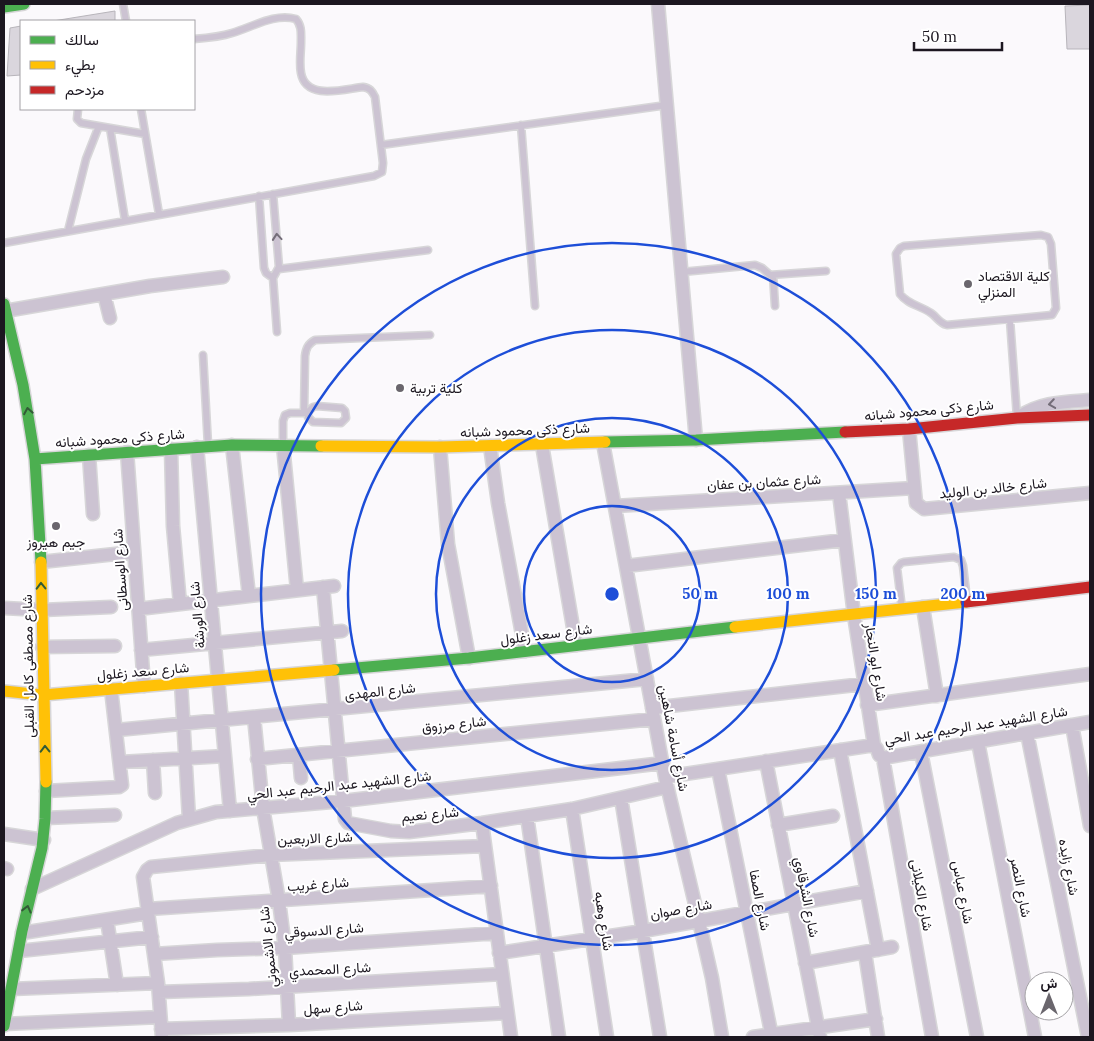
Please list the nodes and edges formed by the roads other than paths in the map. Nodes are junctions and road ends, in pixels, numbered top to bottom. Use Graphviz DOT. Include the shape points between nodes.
graph roads {
  1 [pos="24,4"];
  2 [pos="123,4"];
  3 [pos="658,4"];
  4 [pos="4,6"];
  5 [pos="126,20"];
  6 [pos="195,40"];
  7 [pos="668,104"];
  8 [pos="78,110"];
  9 [pos="141,110"];
  10 [pos="521,125"];
  11 [pos="99,126"];
  12 [pos="110,128"];
  13 [pos="145,134"];
  14 [pos="381,145"];
  15 [pos="273,194"];
  16 [pos="259,196"];
  17 [pos="159,214"];
  18 [pos="125,220"];
  19 [pos="68,231"];
  20 [pos="4,243"];
  21 [pos="428,250"];
  22 [pos="279,269"];
  23 [pos="826,271"];
  24 [pos="682,272"];
  25 [pos="772,275"];
  26 [pos="223,277"];
  27 [pos="273,278"];
  28 [pos="104,294"];
  29 [pos="535,306"];
  30 [pos="775,306"];
  31 [pos="4,312"];
  32 [pos="110,318"];
  33 [pos="1010,320"];
  34 [pos="277,332"];
  35 [pos="430,335"];
  36 [pos="203,355"];
  37 [pos="1090,400"];
  38 [pos="306,413"];
  39 [pos="1090,415"];
  40 [pos="1017,418"];
  41 [pos="909,429"];
  42 [pos="696,440"];
  43 [pos="603,443"];
  44 [pos="232,445"];
  45 [pos="283,445"];
  46 [pos="542,445"];
  47 [pos="203,446"];
  48 [pos="490,446"];
  49 [pos="440,447"];
  50 [pos="171,449"];
  51 [pos="127,452"];
  52 [pos="89,455"];
  53 [pos="34,459"];
  54 [pos="914,488"];
  55 [pos="839,493"];
  56 [pos="1090,493"];
  57 [pos="615,506"];
  58 [pos="93,514"];
  59 [pos="844,540"];
  60 [pos="134,552"];
  61 [pos="41,562"];
  62 [pos="626,566"];
  63 [pos="1090,587"];
  64 [pos="297,590"];
  65 [pos="249,596"];
  66 [pos="211,600"];
  67 [pos="968,602"];
  68 [pos="180,604"];
  69 [pos="111,607"];
  70 [pos="924,607"];
  71 [pos="4,608"];
  72 [pos="138,609"];
  73 [pos="42,610"];
  74 [pos="902,610"];
  75 [pos="854,615"];
  76 [pos="342,631"];
  77 [pos="327,632"];
  78 [pos="640,637"];
  79 [pos="215,643"];
  80 [pos="576,645"];
  81 [pos="115,646"];
  82 [pos="42,647"];
  83 [pos="141,650"];
  84 [pos="525,651"];
  85 [pos="469,658"];
  86 [pos="330,670"];
  87 [pos="1090,674"];
  88 [pos="218,679"];
  89 [pos="647,679"];
  90 [pos="181,683"];
  91 [pos="864,684"];
  92 [pos="144,686"];
  93 [pos="111,689"];
  94 [pos="4,691"];
  95 [pos="44,695"];
  96 [pos="937,696"];
  97 [pos="868,705"];
  98 [pos="334,710"];
  99 [pos="653,713"];
  100 [pos="254,717"];
  101 [pos="222,720"];
  102 [pos="1090,722"];
  103 [pos="183,724"];
  104 [pos="1072,725"];
  105 [pos="117,730"];
  106 [pos="1027,733"];
  107 [pos="978,742"];
  108 [pos="874,745"];
  109 [pos="840,750"];
  110 [pos="338,751"];
  111 [pos="921,752"];
  112 [pos="298,755"];
  113 [pos="225,756"];
  114 [pos="185,758"];
  115 [pos="883,758"];
  116 [pos="257,759"];
  117 [pos="153,760"];
  118 [pos="766,761"];
  119 [pos="121,762"];
  120 [pos="663,763"];
  121 [pos="718,769"];
  122 [pos="301,778"];
  123 [pos="666,782"];
  124 [pos="46,791"];
  125 [pos="155,793"];
  126 [pos="621,798"];
  127 [pos="343,801"];
  128 [pos="263,808"];
  129 [pos="572,809"];
  130 [pos="230,811"];
  131 [pos="115,815"];
  132 [pos="527,816"];
  133 [pos="833,816"];
  134 [pos="46,818"];
  135 [pos="189,819"];
  136 [pos="482,823"];
  137 [pos="778,825"];
  138 [pos="1090,826"];
  139 [pos="4,834"];
  140 [pos="44,840"];
  141 [pos="485,846"];
  142 [pos="270,854"];
  143 [pos="491,886"];
  144 [pos="32,889"];
  145 [pos="867,891"];
  146 [pos="279,901"];
  147 [pos="793,904"];
  148 [pos="148,911"];
  149 [pos="747,913"];
  150 [pos="106,920"];
  151 [pos="699,921"];
  152 [pos="642,930"];
  153 [pos="22,933"];
  154 [pos="497,933"];
  155 [pos="152,937"];
  156 [pos="592,939"];
  157 [pos="110,942"];
  158 [pos="546,946"];
  159 [pos="285,948"];
  160 [pos="892,948"];
  161 [pos="878,950"];
  162 [pos="19,951"];
  163 [pos="865,952"];
  164 [pos="499,953"];
  165 [pos="154,954"];
  166 [pos="805,964"];
  167 [pos="502,974"];
  168 [pos="117,985"];
  169 [pos="158,987"];
  170 [pos="288,987"];
  171 [pos="11,989"];
  172 [pos="507,1012"];
  173 [pos="876,1019"];
  174 [pos="4,1025"];
  175 [pos="289,1025"];
  176 [pos="161,1028"];
  177 [pos="819,1033"];
  178 [pos="772,1036"];
  179 [pos="510,1037"];
  180 [pos="559,1037"];
  181 [pos="607,1037"];
  182 [pos="660,1037"];
  183 [pos="722,1037"];
  184 [pos="753,1037"];
  185 [pos="878,1037"];
  186 [pos="932,1037"];
  187 [pos="977,1037"];
  188 [pos="1035,1037"];
  189 [pos="1088,1037"];
  1 -- 4 [label="street"];
  2 -- 5 [label="lane"];
  3 -- 7 [label="street"];
  6 -- 14 [label="lane" via="223,36 265,21 296,19 301,28 302,78 314,90 368,88 375,97"];
  7 -- 10 [label="lane"];
  7 -- 24 [label="street"];
  8 -- 11 [label="lane" via="78,122"];
  9 -- 13 [label="lane"];
  10 -- 14 [label="lane"];
  10 -- 29 [label="lane"];
  11 -- 12 [label="lane"];
  11 -- 19 [label="lane" via="86,159"];
  12 -- 13 [label="lane"];
  12 -- 18 [label="lane"];
  13 -- 17 [label="lane"];
  14 -- 15 [label="lane" via="384,168 378,175"];
  15 -- 16 [label="lane"];
  22 -- 15 [label="lane, one-way"];
  16 -- 17 [label="lane"];
  16 -- 27 [label="lane" via="264,268"];
  17 -- 18 [label="lane"];
  18 -- 19 [label="lane"];
  19 -- 20 [label="lane"];
  21 -- 22 [label="lane"];
  22 -- 27 [label="lane"];
  23 -- 25 [label="lane"];
  24 -- 25 [label="lane" via="755,265"];
  24 -- 42 [label="street"];
  25 -- 30 [label="lane"];
  26 -- 28 [label="street"];
  27 -- 34 [label="lane"];
  28 -- 31 [label="street"];
  28 -- 32 [label="street"];
  53 -- 31 [label="street, شارع مصطفى كامل القبلى, one-way" via="23,385"];
  33 -- 33 [label="lane" via="1048,316 1055,312 1048,237 904,246 898,251 900,294 943,324"];
  33 -- 40 [label="lane"];
  35 -- 38 [label="lane" via="315,340 306,349 305,356"];
  36 -- 47 [label="lane"];
  37 -- 40 [label="street, شارع ذكى محمود شبانه, one-way" via="1047,404"];
  38 -- 38 [label="lane" via="317,423 341,423 346,418 342,408 317,406"];
  38 -- 45 [label="lane" via="285,415"];
  39 -- 40 [label="street, شارع ذكى محمود شبانه"];
  40 -- 41 [label="street, شارع ذكى محمود شبانه"];
  41 -- 42 [label="street, شارع ذكى محمود شبانه"];
  41 -- 54 [label="street, شارع خالد بن الوليد"];
  42 -- 43 [label="street, شارع ذكى محمود شبانه"];
  43 -- 46 [label="street, شارع ذكى محمود شبانه"];
  43 -- 57 [label="street, شارع أسامة شاهين"];
  44 -- 45 [label="street, شارع ذكى محمود شبانه"];
  44 -- 47 [label="street, شارع ذكى محمود شبانه"];
  44 -- 65 [label="street"];
  45 -- 49 [label="street, شارع ذكى محمود شبانه"];
  45 -- 64 [label="street"];
  46 -- 48 [label="street, شارع ذكى محمود شبانه"];
  46 -- 80 [label="street"];
  47 -- 50 [label="street, شارع ذكى محمود شبانه"];
  47 -- 66 [label="street, شارع الورشة"];
  48 -- 49 [label="street, شارع ذكى محمود شبانه"];
  48 -- 84 [label="street"];
  49 -- 85 [label="street" via="447,538"];
  50 -- 51 [label="street, شارع ذكى محمود شبانه"];
  50 -- 68 [label="street"];
  51 -- 52 [label="street, شارع ذكى محمود شبانه"];
  51 -- 60 [label="street, شارع الوسطانى"];
  52 -- 53 [label="street, شارع ذكى محمود شبانه"];
  52 -- 58 [label="street"];
  53 -- 61 [label="street, شارع مصطفى كامل القبلى"];
  54 -- 55 [label="street, شارع عثمان بن عفان"];
  54 -- 56 [label="street, شارع خالد بن الوليد" via="916,503 924,510"];
  55 -- 57 [label="street, شارع عثمان بن عفان"];
  55 -- 59 [label="street, شارع ابو النجار"];
  57 -- 62 [label="street, شارع أسامة شاهين"];
  59 -- 62 [label="street"];
  59 -- 75 [label="street, شارع ابو النجار"];
  60 -- 61 [label="street"];
  60 -- 72 [label="street, شارع الوسطانى"];
  73 -- 61 [label="street, شارع مصطفى كامل القبلى, one-way"];
  62 -- 78 [label="street, شارع أسامة شاهين"];
  63 -- 67 [label="street, شارع سعد زغلول"];
  64 -- 65 [label="street"];
  64 -- 77 [label="street, شارع نعيم" via="329,587"];
  65 -- 66 [label="street"];
  66 -- 68 [label="street"];
  66 -- 79 [label="street, شارع الورشة"];
  67 -- 70 [label="street, شارع سعد زغلول"];
  67 -- 74 [label="lane" via="960,560 954,557 904,562 897,568"];
  68 -- 72 [label="street"];
  69 -- 73 [label="street"];
  70 -- 74 [label="street, شارع سعد زغلول"];
  70 -- 96 [label="street"];
  71 -- 73 [label="street"];
  72 -- 83 [label="street, شارع الوسطانى"];
  73 -- 82 [label="street, شارع مصطفى كامل القبلى"];
  74 -- 75 [label="street, شارع سعد زغلول"];
  75 -- 78 [label="street, شارع سعد زغلول"];
  75 -- 91 [label="street, شارع ابو النجار"];
  76 -- 77 [label="street"];
  77 -- 79 [label="street"];
  77 -- 86 [label="street, شارع نعيم"];
  78 -- 80 [label="street, شارع سعد زغلول"];
  78 -- 89 [label="street, شارع أسامة شاهين"];
  79 -- 83 [label="street"];
  79 -- 88 [label="street, شارع الورشة"];
  80 -- 84 [label="street, شارع سعد زغلول"];
  81 -- 82 [label="street"];
  82 -- 95 [label="street, شارع مصطفى كامل القبلى"];
  83 -- 92 [label="street, شارع الوسطانى"];
  84 -- 85 [label="street, شارع سعد زغلول"];
  85 -- 86 [label="street, شارع سعد زغلول"];
  86 -- 88 [label="street, شارع سعد زغلول"];
  86 -- 98 [label="street, شارع نعيم"];
  87 -- 96 [label="street"];
  88 -- 90 [label="street, شارع سعد زغلول"];
  88 -- 101 [label="street, شارع الورشة"];
  89 -- 98 [label="street, شارع المهدى"];
  89 -- 99 [label="street, شارع أسامة شاهين"];
  90 -- 92 [label="street, شارع سعد زغلول"];
  90 -- 103 [label="street"];
  91 -- 97 [label="street, شارع ابو النجار"];
  91 -- 99 [label="street, شارع مرزوق"];
  92 -- 93 [label="street, شارع سعد زغلول"];
  93 -- 95 [label="street, شارع سعد زغلول"];
  93 -- 105 [label="street"];
  94 -- 95 [label="street, شارع سعد زغلول"];
  124 -- 95 [label="street, شارع مصطفى كامل القبلى, one-way"];
  96 -- 97 [label="street"];
  97 -- 108 [label="street, شارع ابو النجار"];
  98 -- 100 [label="street, شارع المهدى"];
  98 -- 110 [label="street, شارع نعيم"];
  99 -- 110 [label="street, شارع مرزوق"];
  99 -- 120 [label="street, شارع أسامة شاهين"];
  100 -- 101 [label="street, شارع المهدى"];
  100 -- 116 [label="street, شارع الاشموني"];
  101 -- 103 [label="street, شارع المهدى"];
  101 -- 113 [label="street, شارع الورشة"];
  102 -- 104 [label="street, شارع الشهيد عبد الرحيم عبد الحي"];
  103 -- 105 [label="street, شارع المهدى"];
  103 -- 114 [label="street"];
  104 -- 106 [label="street, شارع الشهيد عبد الرحيم عبد الحي"];
  104 -- 138 [label="street"];
  105 -- 119 [label="street"];
  106 -- 107 [label="street, شارع الشهيد عبد الرحيم عبد الحي"];
  106 -- 189 [label="street, شارع زايده"];
  107 -- 111 [label="street, شارع الشهيد عبد الرحيم عبد الحي"];
  107 -- 188 [label="street, شارع النصر"];
  108 -- 109 [label="street, شارع الشهيد عبد الرحيم عبد الحي"];
  108 -- 115 [label="street, شارع الشهيد عبد الرحيم عبد الحي"];
  109 -- 118 [label="street, شارع الشهيد عبد الرحيم عبد الحي"];
  109 -- 145 [label="street"];
  110 -- 112 [label="street, شارع مرزوق"];
  110 -- 127 [label="street, شارع نعيم"];
  111 -- 115 [label="street, شارع الشهيد عبد الرحيم عبد الحي"];
  111 -- 187 [label="street, شارع عباس"];
  112 -- 116 [label="street, شارع مرزوق"];
  112 -- 122 [label="street"];
  113 -- 114 [label="street"];
  113 -- 130 [label="street, شارع الورشة"];
  114 -- 117 [label="street"];
  114 -- 135 [label="street"];
  115 -- 186 [label="street, شارع الكيلانى"];
  116 -- 128 [label="street, شارع الاشموني"];
  117 -- 119 [label="street"];
  117 -- 125 [label="street"];
  118 -- 121 [label="street, شارع الشهيد عبد الرحيم عبد الحي"];
  118 -- 137 [label="street, شارع الشرقاوي"];
  119 -- 124 [label="street" via="122,785 119,787"];
  120 -- 123 [label="street, شارع أسامة شاهين"];
  120 -- 127 [label="street, شارع الشهيد عبد الرحيم عبد الحي"];
  121 -- 123 [label="street, شارع الشهيد عبد الرحيم عبد الحي"];
  121 -- 149 [label="street, شارع الصفا"];
  123 -- 126 [label="street, شارع نعيم"];
  123 -- 151 [label="street, شارع أسامة شاهين"];
  124 -- 134 [label="street, شارع مصطفى كامل القبلى"];
  126 -- 129 [label="street, شارع نعيم"];
  126 -- 152 [label="street"];
  127 -- 128 [label="street, شارع الشهيد عبد الرحيم عبد الحي"];
  127 -- 136 [label="street, شارع نعيم" via="348,823 391,831 409,832"];
  128 -- 130 [label="street, شارع الشهيد عبد الرحيم عبد الحي"];
  128 -- 142 [label="street, شارع الاشموني"];
  129 -- 132 [label="street, شارع نعيم"];
  129 -- 156 [label="street, شارع وهبه"];
  130 -- 135 [label="street, شارع الشهيد عبد الرحيم عبد الحي"];
  131 -- 134 [label="street"];
  132 -- 136 [label="street, شارع نعيم"];
  132 -- 158 [label="street"];
  133 -- 137 [label="street"];
  134 -- 140 [label="street, شارع مصطفى كامل القبلى"];
  135 -- 144 [label="street, شارع الشهيد عبد الرحيم عبد الحي"];
  136 -- 141 [label="street"];
  137 -- 147 [label="street, شارع الشرقاوي"];
  139 -- 140 [label="street"];
  140 -- 144 [label="street, شارع مصطفى كامل القبلى"];
  141 -- 142 [label="street, شارع الاربعين"];
  141 -- 143 [label="street"];
  142 -- 146 [label="street, شارع الاشموني"];
  142 -- 148 [label="street, شارع الاربعين" via="155,866 143,877"];
  143 -- 146 [label="street, شارع غريب"];
  143 -- 154 [label="street"];
  153 -- 144 [label="street, شارع مصطفى كامل القبلى, one-way"];
  145 -- 147 [label="street, شارع صوان"];
  145 -- 161 [label="street"];
  146 -- 148 [label="street, شارع غريب"];
  146 -- 159 [label="street, شارع الاشموني"];
  147 -- 149 [label="street, شارع صوان"];
  147 -- 166 [label="street, شارع الشرقاوي"];
  148 -- 150 [label="street, شارع غريب"];
  148 -- 155 [label="street"];
  149 -- 151 [label="street, شارع صوان"];
  149 -- 178 [label="street, شارع الصفا"];
  150 -- 153 [label="street, شارع غريب"];
  150 -- 157 [label="street"];
  151 -- 152 [label="street, شارع صوان"];
  151 -- 183 [label="street, شارع أسامة شاهين"];
  152 -- 156 [label="street, شارع صوان"];
  152 -- 182 [label="street"];
  153 -- 162 [label="street, شارع مصطفى كامل القبلى"];
  154 -- 159 [label="street, شارع الدسوقي"];
  154 -- 164 [label="street"];
  155 -- 157 [label="street"];
  155 -- 165 [label="street"];
  156 -- 158 [label="street, شارع صوان"];
  156 -- 181 [label="street, شارع وهبه"];
  157 -- 162 [label="street"];
  157 -- 168 [label="street"];
  158 -- 164 [label="street, شارع صوان"];
  158 -- 180 [label="street"];
  159 -- 165 [label="street, شارع الدسوقي"];
  159 -- 170 [label="street, شارع الاشموني"];
  160 -- 161 [label="street"];
  161 -- 163 [label="street"];
  162 -- 171 [label="street, شارع مصطفى كامل القبلى"];
  163 -- 166 [label="street"];
  163 -- 173 [label="street"];
  164 -- 167 [label="street"];
  165 -- 169 [label="street"];
  166 -- 177 [label="street, شارع الشرقاوي"];
  167 -- 170 [label="street, شارع المحمدي"];
  167 -- 172 [label="street"];
  168 -- 169 [label="street, شارع المحمدي"];
  168 -- 171 [label="street, شارع المحمدي"];
  169 -- 170 [label="street, شارع المحمدي"];
  169 -- 176 [label="street"];
  170 -- 175 [label="street, شارع الاشموني"];
  171 -- 174 [label="street, شارع مصطفى كامل القبلى"];
  172 -- 175 [label="street, شارع سهل"];
  172 -- 179 [label="street"];
  173 -- 177 [label="street"];
  173 -- 185 [label="street"];
  174 -- 176 [label="street, شارع سهل"];
  175 -- 176 [label="street, شارع سهل"];
  177 -- 178 [label="street"];
  178 -- 184 [label="street"];
}
